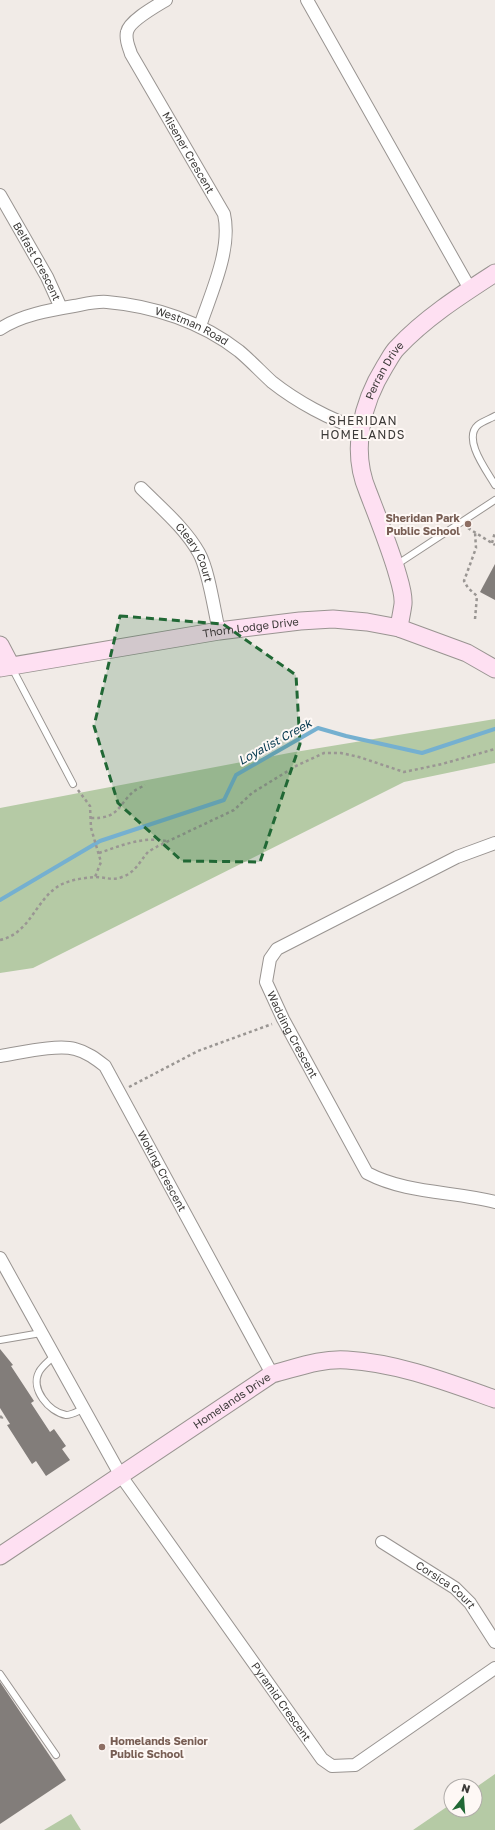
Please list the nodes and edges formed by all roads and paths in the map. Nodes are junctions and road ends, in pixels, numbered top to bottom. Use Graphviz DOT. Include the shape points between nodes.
graph roads {
  1 [pos="166,0"];
  2 [pos="307,0"];
  3 [pos="0,195"];
  4 [pos="495,273"];
  5 [pos="470,290"];
  6 [pos="61,308"];
  7 [pos="200,326"];
  8 [pos="0,329"];
  9 [pos="495,416"];
  10 [pos="360,429"];
  11 [pos="495,485"];
  12 [pos="141,488"];
  13 [pos="495,500"];
  14 [pos="460,523"];
  15 [pos="475,532"];
  16 [pos="495,532"];
  17 [pos="494,544"];
  18 [pos="395,566"];
  19 [pos="475,619"];
  20 [pos="398,628"];
  21 [pos="219,631"];
  22 [pos="0,645"];
  23 [pos="5,667"];
  24 [pos="495,669"];
  25 [pos="495,748"];
  26 [pos="72,784"];
  27 [pos="145,785"];
  28 [pos="91,818"];
  29 [pos="167,842"];
  30 [pos="495,843"];
  31 [pos="99,853"];
  32 [pos="95,877"];
  33 [pos="0,940"];
  34 [pos="283,1019"];
  35 [pos="0,1056"];
  36 [pos="119,1092"];
  37 [pos="495,1202"];
  38 [pos="0,1258"];
  39 [pos="41,1333"];
  40 [pos="0,1340"];
  41 [pos="54,1356"];
  42 [pos="272,1374"];
  43 [pos="495,1399"];
  44 [pos="83,1409"];
  45 [pos="0,1416"];
  46 [pos="0,1420"];
  47 [pos="121,1476"];
  48 [pos="382,1542"];
  49 [pos="0,1556"];
  50 [pos="495,1642"];
  51 [pos="495,1668"];
  52 [pos="0,1674"];
  53 [pos="56,1755"];
  1 -- 7 [label="street, Misener Crescent" via="134,22 127,30 126,38 131,54 224,214 227,225 223,254"];
  2 -- 5 [label="street"];
  3 -- 6 [label="street, Belfast Crescent" via="47,277"];
  4 -- 5 [label="street, Perran Drive"];
  5 -- 10 [label="street, Perran Drive" via="416,329 396,349 367,401"];
  6 -- 7 [label="street, Westman Road" via="106,302 169,314"];
  6 -- 8 [label="street, Westman Road" via="33,315"];
  7 -- 10 [label="street, Westman Road" via="239,351 273,383 324,415"];
  9 -- 11 [label="lane" via="478,426 473,432 472,441"];
  10 -- 18 [label="street, Perran Drive" via="360,461 366,490 382,525"];
  12 -- 21 [label="street, Cleary Court" via="183,530 199,554"];
  13 -- 14 [label="lane"];
  14 -- 15 [label="path"];
  14 -- 18 [label="lane"];
  15 -- 17 [label="path"];
  15 -- 19 [label="path" via="476,548 464,581 477,596"];
  16 -- 17 [label="path"];
  18 -- 20 [label="street, Perran Drive" via="403,603"];
  20 -- 21 [label="street, Thorn Lodge Drive" via="366,622 333,620 300,621"];
  20 -- 24 [label="street, Thorn Lodge Drive" via="467,652"];
  21 -- 23 [label="street, Thorn Lodge Drive"];
  22 -- 23 [label="street"];
  23 -- 26 [label="lane"];
  25 -- 29 [label="path" via="404,772 359,757 324,753 296,766 252,793 234,810"];
  26 -- 28 [label="path" via="90,806"];
  27 -- 28 [label="path" via="134,791 118,811 102,818"];
  28 -- 31 [label="path" via="91,828"];
  29 -- 31 [label="path" via="157,839 138,841"];
  29 -- 32 [label="path" via="149,852 138,867 124,877 115,880"];
  30 -- 34 [label="street, Wadding Crescent" via="457,857 277,949 270,959 266,982"];
  31 -- 32 [label="path" via="101,862"];
  32 -- 33 [label="path" via="69,881 56,888 29,922 18,932"];
  34 -- 36 [label="path" via="198,1051"];
  34 -- 37 [label="street, Wadding Crescent" via="367,1173 402,1187"];
  35 -- 36 [label="street, Woking Crescent" via="64,1047 76,1049 94,1057 105,1066"];
  36 -- 42 [label="street, Woking Crescent"];
  38 -- 39 [label="street"];
  39 -- 40 [label="lane"];
  39 -- 41 [label="street"];
  41 -- 44 [label="street"];
  41 -- 44 [label="lane" via="39,1373 38,1391 48,1406 61,1413 71,1414"];
  42 -- 43 [label="street, Homelands Drive" via="312,1363 346,1360 387,1365 435,1378"];
  42 -- 47 [label="street, Homelands Drive"];
  44 -- 47 [label="street"];
  45 -- 46 [label="path"];
  47 -- 49 [label="street, Homelands Drive"];
  47 -- 51 [label="street, Pyramid Crescent" via="322,1759 332,1766 355,1765"];
  48 -- 50 [label="street, Corsica Court" via="455,1588 470,1603"];
  52 -- 53 [label="lane"];
}
